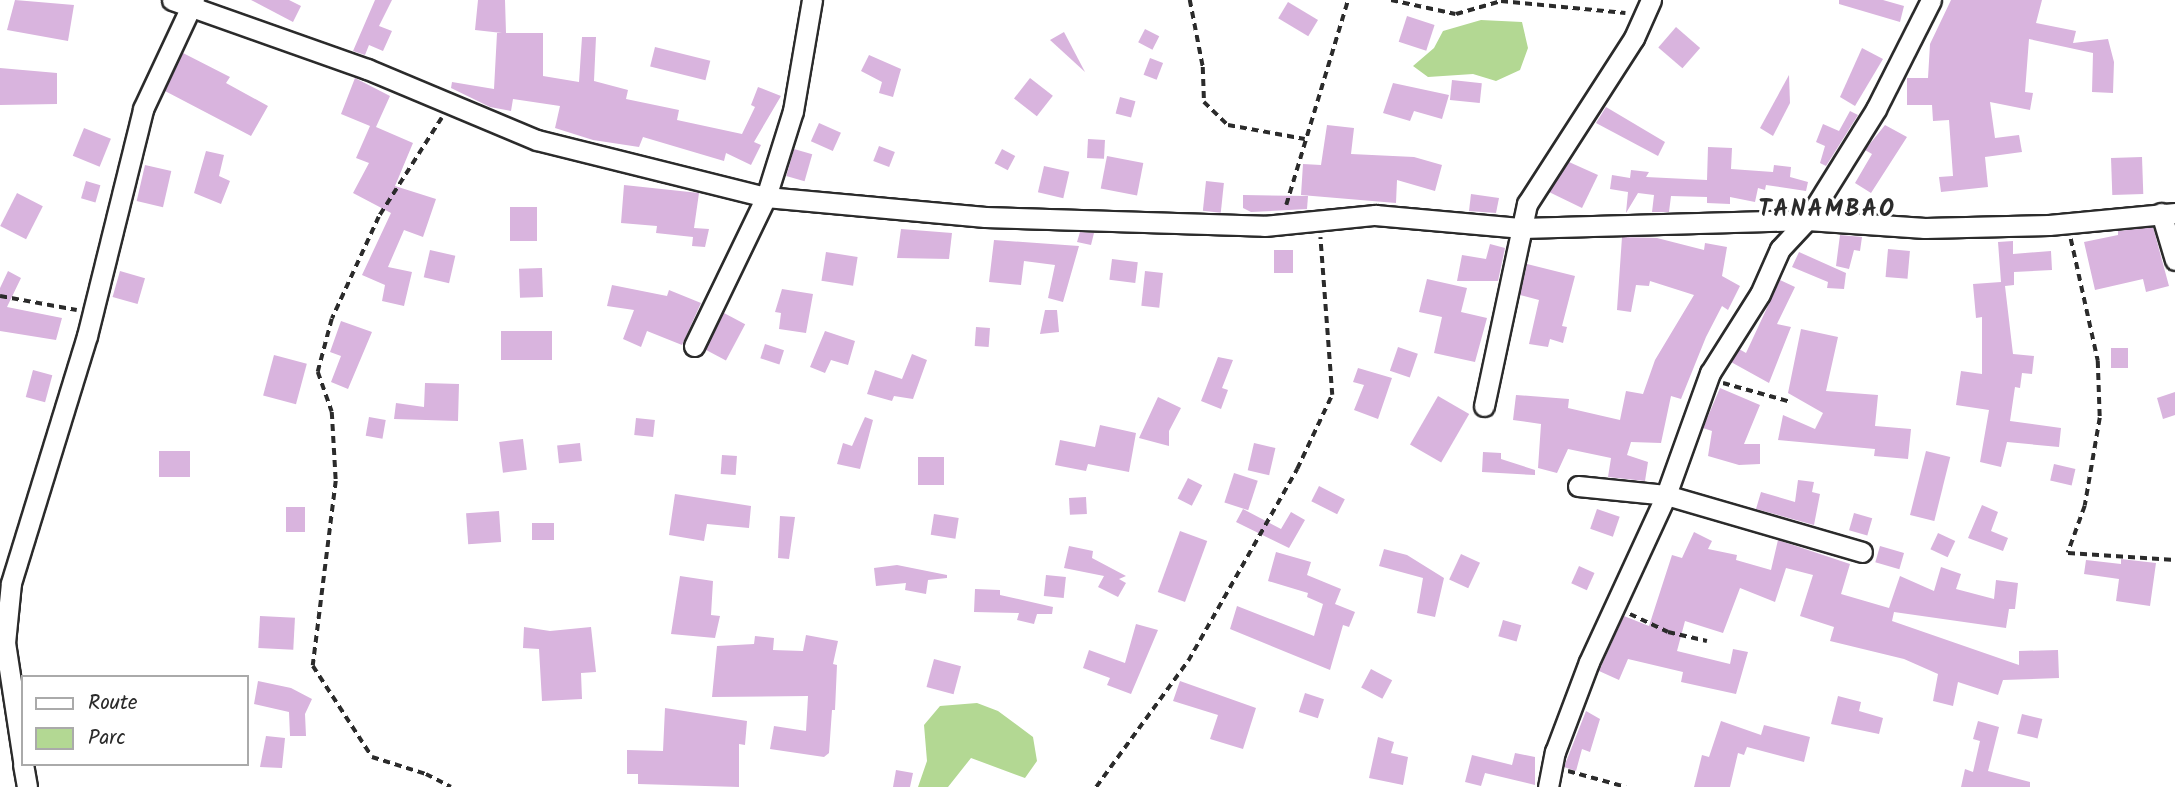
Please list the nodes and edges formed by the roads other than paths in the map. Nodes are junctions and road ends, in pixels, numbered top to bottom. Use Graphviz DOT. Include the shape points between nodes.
graph roads {
  1 [pos="172,0"];
  2 [pos="812,0"];
  3 [pos="1931,0"];
  4 [pos="193,2"];
  5 [pos="1648,7"];
  6 [pos="766,197"];
  7 [pos="2168,213"];
  8 [pos="1807,220"];
  9 [pos="1522,228"];
  10 [pos="2175,260"];
  11 [pos="694,346"];
  12 [pos="1484,406"];
  13 [pos="1578,486"];
  14 [pos="1666,495"];
  15 [pos="1862,552"];
  16 [pos="21,749"];
  17 [pos="24,766"];
  18 [pos="27,787"];
  19 [pos="1548,787"];
  1 -- 4 [label="street"];
  2 -- 6 [label="street" via="793,111"];
  3 -- 8 [label="street" via="1876,109"];
  4 -- 6 [label="street" via="537,140"];
  4 -- 16 [label="street" via="143,109 93,312 11,583 5,643"];
  5 -- 9 [label="street" via="1527,204"];
  6 -- 9 [label="street" via="985,217 1282,224 1375,215"];
  6 -- 11 [label="street"];
  7 -- 8 [label="street" via="2067,224 1925,228"];
  7 -- 10 [label="street"];
  8 -- 9 [label="street"];
  8 -- 14 [label="street" via="1780,249 1760,294 1708,378"];
  9 -- 12 [label="street"];
  13 -- 14 [label="street"];
  14 -- 15 [label="street"];
  14 -- 19 [label="street" via="1615,602"];
  17 -- 18 [label="street"];
}
